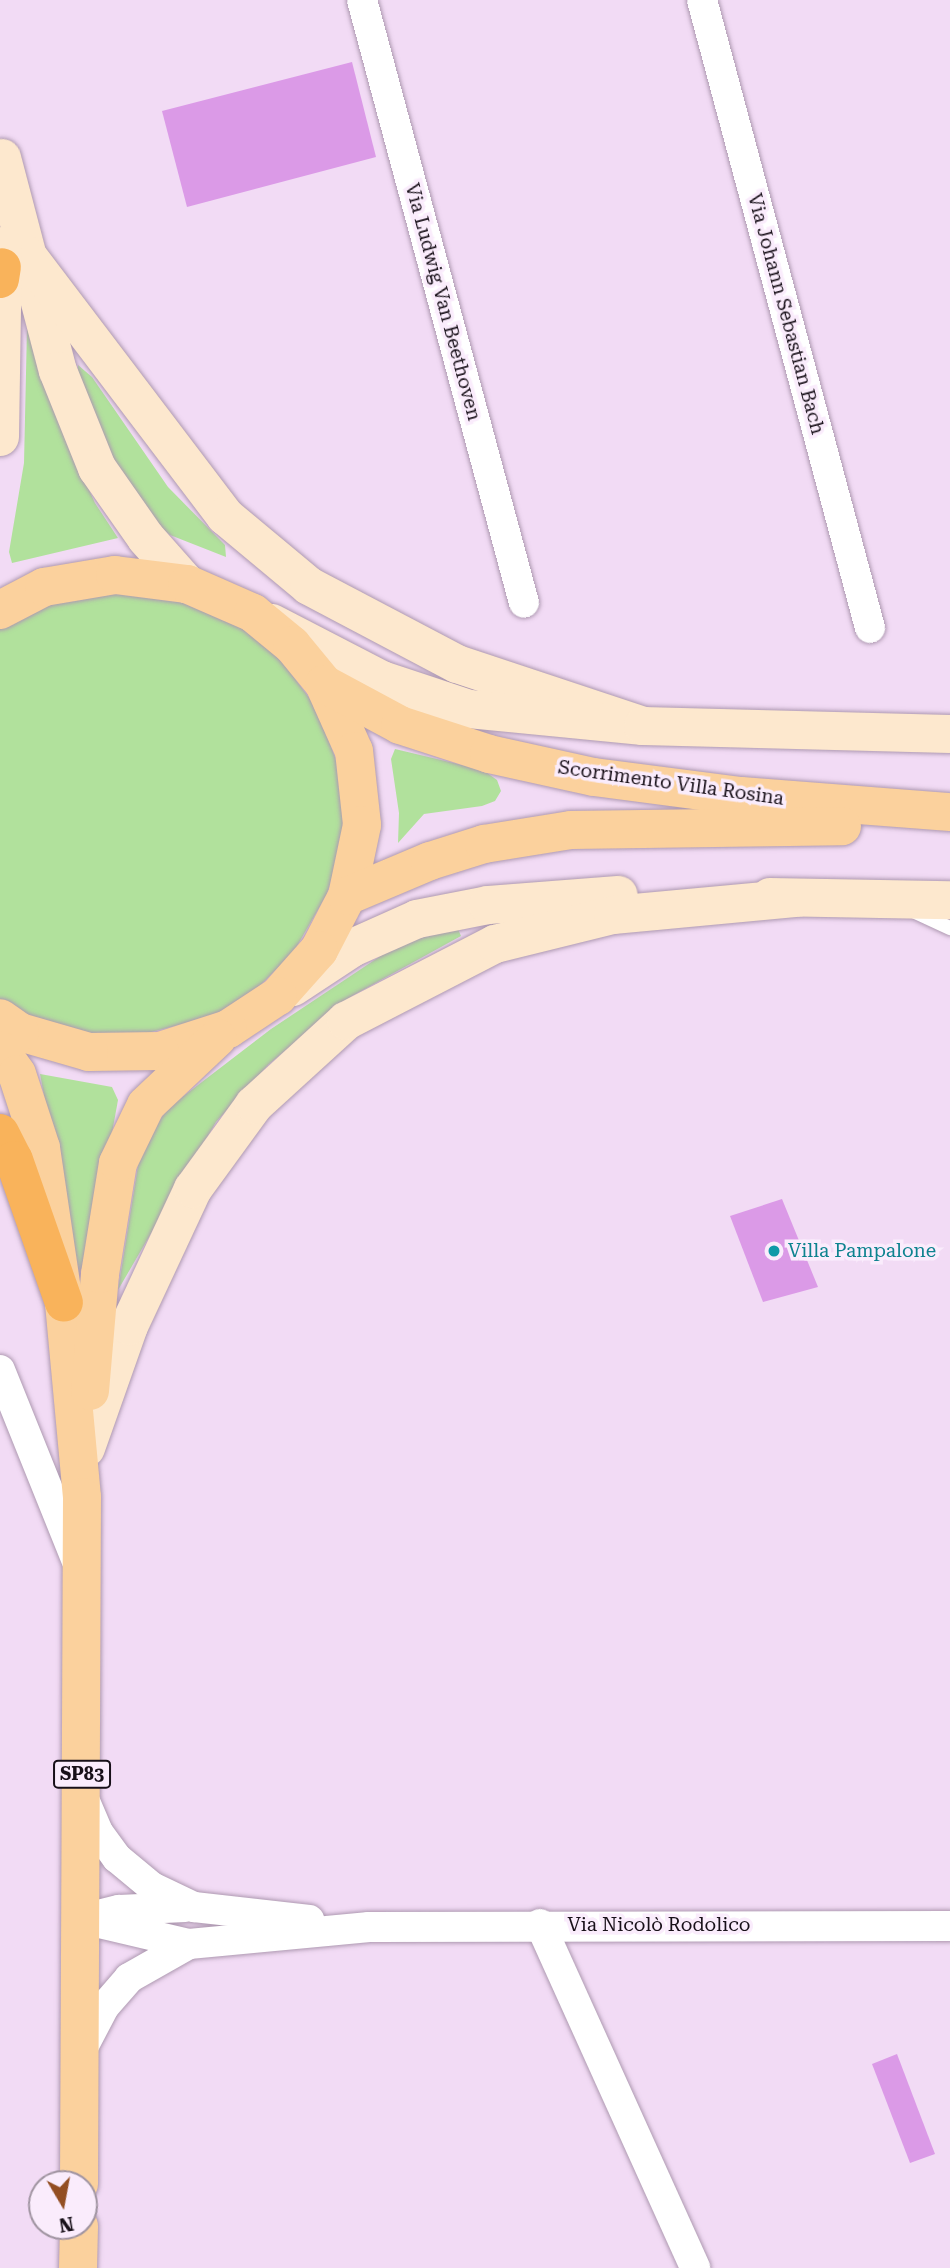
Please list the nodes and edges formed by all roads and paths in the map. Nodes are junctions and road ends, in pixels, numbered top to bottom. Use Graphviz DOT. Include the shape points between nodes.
graph roads {
  1 [pos="362,0"];
  2 [pos="702,0"];
  3 [pos="1,150"];
  4 [pos="6,259"];
  5 [pos="0,437"];
  6 [pos="187,584"];
  7 [pos="524,603"];
  8 [pos="0,610"];
  9 [pos="253,613"];
  10 [pos="870,628"];
  11 [pos="324,684"];
  12 [pos="643,726"];
  13 [pos="950,734"];
  14 [pos="950,812"];
  15 [pos="950,823"];
  16 [pos="347,897"];
  17 [pos="797,898"];
  18 [pos="886,899"];
  19 [pos="950,900"];
  20 [pos="950,928"];
  21 [pos="278,996"];
  22 [pos="0,1018"];
  23 [pos="228,1029"];
  24 [pos="0,1050"];
  25 [pos="0,1133"];
  26 [pos="64,1303"];
  27 [pos="0,1370"];
  28 [pos="86,1448"];
  29 [pos="82,1497"];
  30 [pos="83,1577"];
  31 [pos="82,1794"];
  32 [pos="194,1907"];
  33 [pos="82,1919"];
  34 [pos="540,1924"];
  35 [pos="950,1926"];
  36 [pos="369,1927"];
  37 [pos="189,1944"];
  38 [pos="81,2051"];
  39 [pos="79,2170"];
  40 [pos="79,2240"];
  41 [pos="78,2268"];
  42 [pos="695,2268"];
  1 -- 7 [label="street, Via Ludwig Van Beethoven"];
  2 -- 10 [label="street, Via Johann Sebastian Bach"];
  3 -- 4 [label="street"];
  4 -- 5 [label="street"];
  4 -- 6 [label="street" via="97,468 146,538"];
  4 -- 12 [label="street" via="225,516 309,586 457,664"];
  6 -- 8 [label="main road" via="115,575 44,587"];
  6 -- 9 [label="main road"];
  9 -- 11 [label="main road" via="292,645"];
  9 -- 12 [label="street" via="382,680 469,709"];
  11 -- 14 [label="main road, Scorrimento Villa Rosina" via="400,725 489,754 594,777 741,796"];
  11 -- 16 [label="main road" via="354,751 362,825"];
  12 -- 13 [label="street"];
  15 -- 16 [label="main road, Scorrimento Villa Rosina" via="571,830 484,844 430,861"];
  16 -- 21 [label="main road" via="319,950"];
  17 -- 18 [label="street"];
  17 -- 21 [label="street" via="615,895 488,905 416,919 352,948"];
  17 -- 28 [label="street" via="613,915 495,943 346,1021 254,1105 193,1189 134,1313"];
  18 -- 19 [label="street"];
  18 -- 20 [label="lane"];
  21 -- 23 [label="main road"];
  22 -- 23 [label="main road" via="20,1032 89,1052 160,1051"];
  23 -- 28 [label="main road, SP83" via="146,1105 118,1163 100,1274"];
  24 -- 26 [label="main road, SP83" via="17,1074 41,1148"];
  25 -- 26 [label="highway" via="14,1160"];
  26 -- 29 [label="main road, SP83"];
  27 -- 30 [label="street"];
  28 -- 29 [label="main road, SP83"];
  29 -- 30 [label="main road, SP83"];
  30 -- 31 [label="main road, SP83"];
  31 -- 32 [label="street, Via Nicolò Rodolico" via="98,1832 117,1858 152,1887"];
  31 -- 33 [label="main road, SP83"];
  32 -- 33 [label="street, Via Nicolò Rodolico" via="130,1909"];
  32 -- 36 [label="street, Via Nicolò Rodolico"];
  33 -- 37 [label="street, Via Nicolò Rodolico" via="112,1930"];
  33 -- 38 [label="main road, SP83"];
  34 -- 35 [label="street, Via Nicolò Rodolico"];
  34 -- 36 [label="street, Via Nicolò Rodolico"];
  34 -- 42 [label="street"];
  36 -- 37 [label="street, Via Nicolò Rodolico"];
  37 -- 38 [label="street, Via Nicolò Rodolico" via="129,1978 104,2007"];
  38 -- 39 [label="main road, SP83"];
  40 -- 41 [label="main road"];
}
